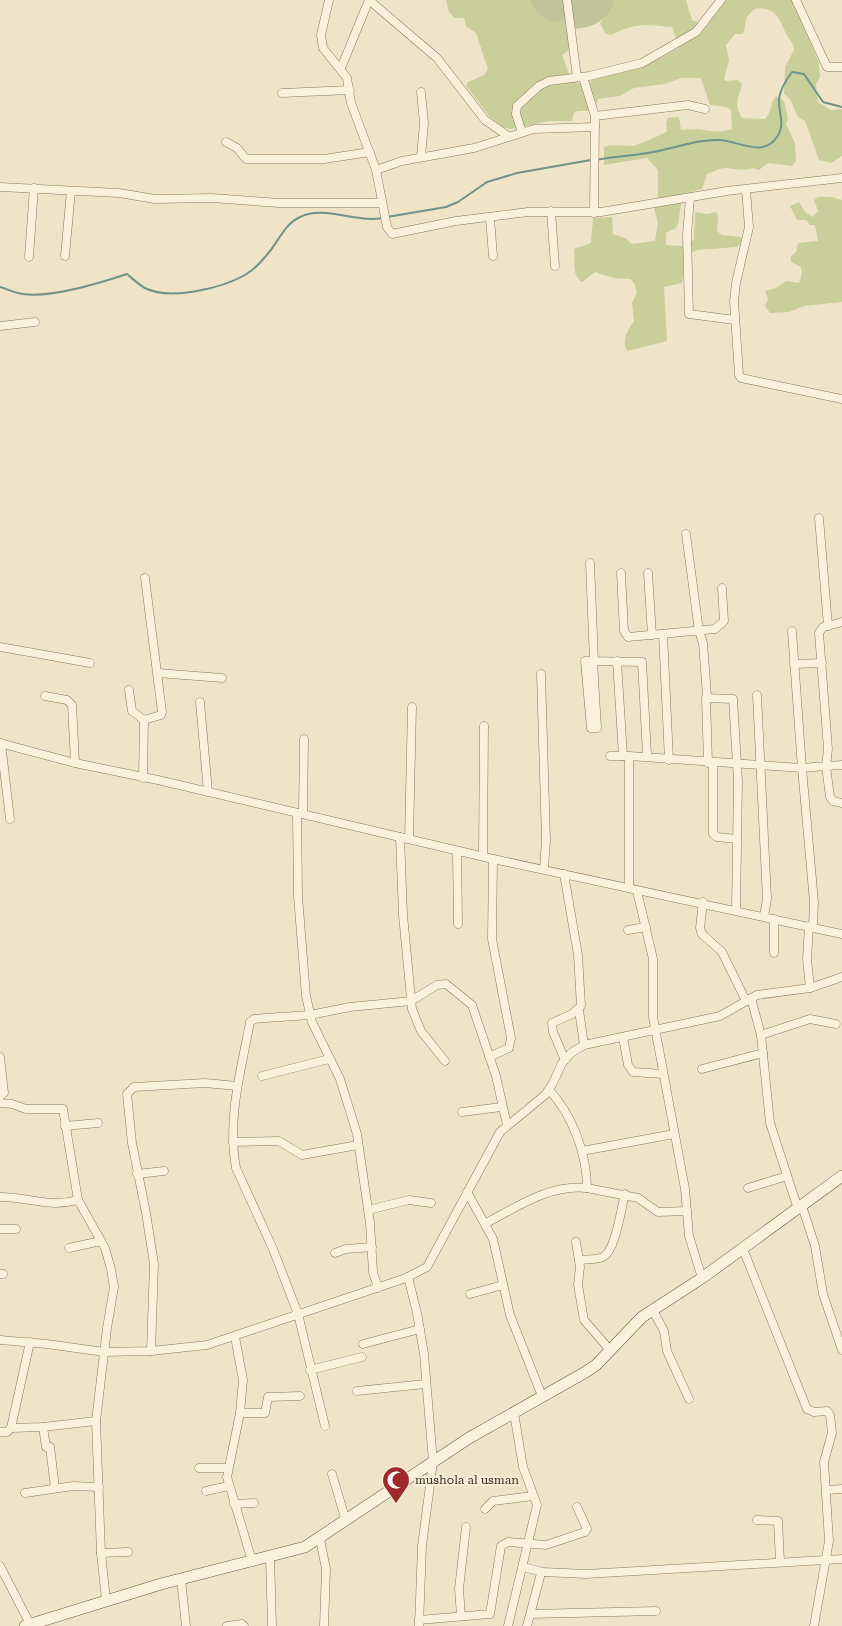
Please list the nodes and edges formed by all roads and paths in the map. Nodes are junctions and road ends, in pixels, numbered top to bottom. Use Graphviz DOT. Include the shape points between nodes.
graph roads {
  1 [pos="329,0"];
  2 [pos="369,0"];
  3 [pos="567,0"];
  4 [pos="721,0"];
  5 [pos="796,0"];
  6 [pos="842,67"];
  7 [pos="341,68"];
  8 [pos="580,77"];
  9 [pos="350,90"];
  10 [pos="420,92"];
  11 [pos="282,93"];
  12 [pos="705,109"];
  13 [pos="595,116"];
  14 [pos="595,127"];
  15 [pos="522,132"];
  16 [pos="508,136"];
  17 [pos="226,142"];
  18 [pos="370,152"];
  19 [pos="421,157"];
  20 [pos="376,170"];
  21 [pos="842,178"];
  22 [pos="0,187"];
  23 [pos="34,188"];
  24 [pos="746,190"];
  25 [pos="71,191"];
  26 [pos="690,198"];
  27 [pos="382,203"];
  28 [pos="551,211"];
  29 [pos="594,213"];
  30 [pos="490,218"];
  31 [pos="65,256"];
  32 [pos="493,256"];
  33 [pos="29,257"];
  34 [pos="555,266"];
  35 [pos="735,320"];
  36 [pos="35,322"];
  37 [pos="0,326"];
  38 [pos="842,399"];
  39 [pos="819,518"];
  40 [pos="686,534"];
  41 [pos="590,564"];
  42 [pos="621,573"];
  43 [pos="648,573"];
  44 [pos="145,578"];
  45 [pos="722,588"];
  46 [pos="842,622"];
  47 [pos="828,626"];
  48 [pos="792,631"];
  49 [pos="698,632"];
  50 [pos="663,634"];
  51 [pos="652,635"];
  52 [pos="0,647"];
  53 [pos="594,661"];
  54 [pos="617,661"];
  55 [pos="90,663"];
  56 [pos="822,663"];
  57 [pos="794,664"];
  58 [pos="158,673"];
  59 [pos="541,674"];
  60 [pos="222,678"];
  61 [pos="129,690"];
  62 [pos="757,695"];
  63 [pos="45,696"];
  64 [pos="707,696"];
  65 [pos="200,702"];
  66 [pos="412,707"];
  67 [pos="144,720"];
  68 [pos="484,726"];
  69 [pos="304,739"];
  70 [pos="0,743"];
  71 [pos="647,755"];
  72 [pos="610,756"];
  73 [pos="626,756"];
  74 [pos="669,760"];
  75 [pos="75,763"];
  76 [pos="711,763"];
  77 [pos="761,764"];
  78 [pos="736,765"];
  79 [pos="842,765"];
  80 [pos="826,766"];
  81 [pos="802,768"];
  82 [pos="143,778"];
  83 [pos="208,792"];
  84 [pos="842,803"];
  85 [pos="300,813"];
  86 [pos="10,819"];
  87 [pos="404,838"];
  88 [pos="737,838"];
  89 [pos="457,851"];
  90 [pos="483,855"];
  91 [pos="493,859"];
  92 [pos="544,868"];
  93 [pos="564,874"];
  94 [pos="633,890"];
  95 [pos="703,902"];
  96 [pos="736,910"];
  97 [pos="764,916"];
  98 [pos="774,918"];
  99 [pos="458,924"];
  100 [pos="811,926"];
  101 [pos="646,927"];
  102 [pos="628,930"];
  103 [pos="842,934"];
  104 [pos="774,953"];
  105 [pos="842,977"];
  106 [pos="810,988"];
  107 [pos="749,1000"];
  108 [pos="411,1001"];
  109 [pos="579,1010"];
  110 [pos="310,1015"];
  111 [pos="836,1024"];
  112 [pos="656,1030"];
  113 [pos="761,1035"];
  114 [pos="623,1037"];
  115 [pos="584,1045"];
  116 [pos="763,1052"];
  117 [pos="0,1057"];
  118 [pos="489,1057"];
  119 [pos="329,1059"];
  120 [pos="565,1060"];
  121 [pos="446,1061"];
  122 [pos="702,1069"];
  123 [pos="663,1074"];
  124 [pos="262,1076"];
  125 [pos="237,1086"];
  126 [pos="549,1090"];
  127 [pos="0,1096"];
  128 [pos="0,1103"];
  129 [pos="501,1107"];
  130 [pos="462,1112"];
  131 [pos="98,1122"];
  132 [pos="507,1124"];
  133 [pos="65,1126"];
  134 [pos="674,1134"];
  135 [pos="233,1142"];
  136 [pos="358,1145"];
  137 [pos="582,1151"];
  138 [pos="164,1171"];
  139 [pos="137,1174"];
  140 [pos="787,1176"];
  141 [pos="842,1176"];
  142 [pos="587,1188"];
  143 [pos="748,1188"];
  144 [pos="468,1192"];
  145 [pos="625,1194"];
  146 [pos="0,1197"];
  147 [pos="78,1200"];
  148 [pos="431,1203"];
  149 [pos="800,1208"];
  150 [pos="368,1210"];
  151 [pos="687,1211"];
  152 [pos="486,1223"];
  153 [pos="0,1229"];
  154 [pos="16,1229"];
  155 [pos="101,1241"];
  156 [pos="576,1242"];
  157 [pos="372,1246"];
  158 [pos="69,1248"];
  159 [pos="743,1249"];
  160 [pos="335,1253"];
  161 [pos="579,1260"];
  162 [pos="408,1277"];
  163 [pos="702,1278"];
  164 [pos="503,1285"];
  165 [pos="378,1288"];
  166 [pos="470,1294"];
  167 [pos="652,1309"];
  168 [pos="298,1314"];
  169 [pos="420,1329"];
  170 [pos="235,1337"];
  171 [pos="0,1340"];
  172 [pos="30,1342"];
  173 [pos="363,1344"];
  174 [pos="610,1350"];
  175 [pos="842,1350"];
  176 [pos="151,1351"];
  177 [pos="104,1352"];
  178 [pos="362,1357"];
  179 [pos="310,1370"];
  180 [pos="426,1384"];
  181 [pos="357,1391"];
  182 [pos="300,1396"];
  183 [pos="542,1396"];
  184 [pos="689,1399"];
  185 [pos="240,1413"];
  186 [pos="514,1413"];
  187 [pos="96,1421"];
  188 [pos="325,1426"];
  189 [pos="43,1427"];
  190 [pos="11,1428"];
  191 [pos="0,1432"];
  192 [pos="433,1462"];
  193 [pos="199,1468"];
  194 [pos="227,1468"];
  195 [pos="332,1474"];
  196 [pos="228,1486"];
  197 [pos="100,1487"];
  198 [pos="55,1488"];
  199 [pos="842,1489"];
  200 [pos="827,1490"];
  201 [pos="206,1491"];
  202 [pos="25,1493"];
  203 [pos="533,1496"];
  204 [pos="254,1503"];
  205 [pos="234,1504"];
  206 [pos="577,1507"];
  207 [pos="485,1509"];
  208 [pos="757,1520"];
  209 [pos="346,1521"];
  210 [pos="466,1527"];
  211 [pos="320,1539"];
  212 [pos="528,1544"];
  213 [pos="101,1552"];
  214 [pos="128,1552"];
  215 [pos="270,1556"];
  216 [pos="842,1559"];
  217 [pos="252,1560"];
  218 [pos="827,1560"];
  219 [pos="780,1561"];
  220 [pos="0,1566"];
  221 [pos="523,1567"];
  222 [pos="540,1577"];
  223 [pos="181,1579"];
  224 [pos="9,1582"];
  225 [pos="0,1585"];
  226 [pos="106,1600"];
  227 [pos="656,1610"];
  228 [pos="531,1614"];
  229 [pos="461,1616"];
  230 [pos="419,1623"];
  231 [pos="28,1625"];
  232 [pos="186,1626"];
  233 [pos="227,1626"];
  234 [pos="244,1626"];
  235 [pos="272,1626"];
  236 [pos="324,1626"];
  237 [pos="508,1626"];
  238 [pos="526,1626"];
  239 [pos="814,1626"];
  1 -- 7 [label="street" via="322,42 326,53"];
  2 -- 7 [label="street"];
  2 -- 16 [label="street" via="437,58 485,120"];
  3 -- 8 [label="street"];
  4 -- 8 [label="street" via="696,32 685,40 642,63"];
  5 -- 6 [label="street" via="827,67"];
  7 -- 9 [label="street"];
  8 -- 13 [label="street"];
  8 -- 15 [label="street" via="549,81 521,101 516,109"];
  9 -- 11 [label="street"];
  9 -- 18 [label="street" via="351,103"];
  10 -- 19 [label="street" via="424,123"];
  12 -- 13 [label="street" via="688,106"];
  13 -- 14 [label="street"];
  14 -- 15 [label="street" via="551,127"];
  14 -- 29 [label="street"];
  15 -- 16 [label="street"];
  16 -- 19 [label="street" via="474,148"];
  17 -- 18 [label="street" via="238,148 246,159 258,160 324,160"];
  18 -- 20 [label="street"];
  19 -- 20 [label="street"];
  20 -- 27 [label="street"];
  21 -- 24 [label="street"];
  22 -- 23 [label="street"];
  23 -- 25 [label="street"];
  23 -- 33 [label="street"];
  24 -- 26 [label="street"];
  24 -- 35 [label="street" via="749,228 736,283"];
  25 -- 27 [label="street" via="119,193 155,199"];
  25 -- 31 [label="street"];
  26 -- 29 [label="street"];
  26 -- 35 [label="street" via="687,234 689,314"];
  27 -- 30 [label="street" via="386,227 392,234"];
  28 -- 29 [label="street"];
  28 -- 30 [label="street"];
  28 -- 34 [label="street"];
  30 -- 32 [label="street"];
  35 -- 38 [label="street" via="740,377"];
  36 -- 37 [label="street"];
  39 -- 47 [label="street"];
  40 -- 49 [label="street"];
  41 -- 53 [label="street"];
  42 -- 51 [label="street" via="624,634 628,637"];
  43 -- 51 [label="street"];
  44 -- 58 [label="street"];
  45 -- 49 [label="street" via="724,621 715,629"];
  46 -- 47 [label="street"];
  47 -- 56 [label="street" via="821,628 819,634"];
  48 -- 57 [label="street"];
  49 -- 50 [label="street"];
  49 -- 64 [label="street" via="703,643"];
  50 -- 51 [label="street"];
  50 -- 74 [label="street"];
  52 -- 55 [label="street"];
  53 -- 53 [label="street" via="585,661 591,728 597,728"];
  53 -- 54 [label="street"];
  54 -- 71 [label="street" via="642,662"];
  54 -- 73 [label="street"];
  56 -- 57 [label="street"];
  56 -- 80 [label="street" via="828,749"];
  57 -- 81 [label="street"];
  58 -- 60 [label="street"];
  58 -- 67 [label="street" via="162,714"];
  59 -- 92 [label="street"];
  61 -- 67 [label="street" via="132,711"];
  62 -- 77 [label="street"];
  63 -- 75 [label="street" via="67,700 72,705"];
  64 -- 76 [label="street"];
  64 -- 78 [label="street" via="733,699"];
  65 -- 83 [label="street"];
  66 -- 87 [label="street"];
  67 -- 82 [label="street"];
  68 -- 90 [label="street"];
  69 -- 85 [label="street"];
  70 -- 75 [label="street"];
  70 -- 86 [label="street"];
  71 -- 73 [label="street"];
  71 -- 74 [label="street"];
  72 -- 73 [label="street"];
  73 -- 94 [label="street"];
  74 -- 76 [label="street"];
  75 -- 82 [label="street"];
  76 -- 78 [label="street"];
  76 -- 88 [label="street" via="713,834"];
  77 -- 78 [label="street"];
  77 -- 81 [label="street"];
  77 -- 97 [label="street" via="767,899"];
  78 -- 88 [label="street"];
  79 -- 80 [label="street"];
  80 -- 81 [label="street"];
  80 -- 84 [label="street" via="830,797 832,801"];
  81 -- 100 [label="street" via="814,902"];
  82 -- 83 [label="street"];
  83 -- 85 [label="street"];
  85 -- 87 [label="street"];
  85 -- 110 [label="street" via="302,955"];
  87 -- 89 [label="street"];
  87 -- 108 [label="street" via="403,915"];
  88 -- 96 [label="street"];
  89 -- 90 [label="street"];
  89 -- 99 [label="street"];
  90 -- 91 [label="street"];
  91 -- 92 [label="street"];
  91 -- 118 [label="street" via="492,939 511,1038 509,1048"];
  92 -- 93 [label="street"];
  93 -- 94 [label="street"];
  93 -- 109 [label="street" via="578,955"];
  94 -- 95 [label="street"];
  94 -- 101 [label="street"];
  95 -- 96 [label="street"];
  95 -- 107 [label="street" via="702,934 722,952"];
  96 -- 97 [label="street"];
  97 -- 98 [label="street"];
  98 -- 100 [label="street"];
  98 -- 104 [label="street"];
  100 -- 103 [label="street"];
  100 -- 106 [label="street" via="807,959"];
  101 -- 102 [label="street"];
  101 -- 112 [label="street" via="653,959"];
  105 -- 106 [label="street"];
  106 -- 107 [label="street"];
  107 -- 112 [label="street" via="720,1016"];
  107 -- 113 [label="street"];
  108 -- 110 [label="street"];
  108 -- 118 [label="street" via="438,984 448,986 472,1005"];
  108 -- 121 [label="street" via="418,1026"];
  109 -- 115 [label="street"];
  109 -- 120 [label="street" via="552,1023"];
  110 -- 119 [label="street"];
  110 -- 125 [label="street" via="253,1020"];
  111 -- 113 [label="street" via="810,1019"];
  112 -- 114 [label="street"];
  112 -- 123 [label="street"];
  113 -- 116 [label="street"];
  114 -- 115 [label="street"];
  114 -- 123 [label="street" via="628,1065 634,1072"];
  115 -- 120 [label="street"];
  116 -- 122 [label="street"];
  116 -- 140 [label="street" via="770,1122"];
  117 -- 127 [label="street" via="4,1093"];
  118 -- 129 [label="street"];
  119 -- 124 [label="street"];
  119 -- 136 [label="street" via="345,1092"];
  120 -- 126 [label="street"];
  123 -- 134 [label="street"];
  125 -- 135 [label="street"];
  125 -- 139 [label="street" via="180,1084 131,1088 127,1094"];
  126 -- 132 [label="street"];
  126 -- 137 [label="street" via="566,1114"];
  128 -- 133 [label="street" via="26,1109 63,1109"];
  129 -- 130 [label="street"];
  129 -- 132 [label="street"];
  131 -- 133 [label="street"];
  132 -- 144 [label="street"];
  133 -- 147 [label="street"];
  134 -- 137 [label="street"];
  134 -- 151 [label="street"];
  135 -- 136 [label="street" via="279,1140 302,1155"];
  135 -- 168 [label="street" via="236,1168"];
  136 -- 150 [label="street"];
  137 -- 142 [label="street"];
  138 -- 139 [label="street"];
  139 -- 176 [label="street" via="154,1264"];
  140 -- 143 [label="street"];
  140 -- 149 [label="street"];
  141 -- 149 [label="main road"];
  142 -- 145 [label="street"];
  142 -- 152 [label="street" via="569,1187 543,1194"];
  144 -- 152 [label="street"];
  144 -- 162 [label="street" via="427,1267"];
  145 -- 151 [label="street" via="638,1198 658,1212"];
  145 -- 161 [label="street" via="612,1244 606,1254"];
  146 -- 147 [label="street" via="47,1204"];
  147 -- 155 [label="street"];
  148 -- 150 [label="street" via="409,1200"];
  149 -- 159 [label="main road"];
  149 -- 175 [label="street" via="815,1246 823,1294"];
  150 -- 157 [label="street"];
  151 -- 163 [label="street" via="689,1236"];
  152 -- 164 [label="street" via="497,1250"];
  153 -- 154 [label="street"];
  155 -- 158 [label="street"];
  155 -- 177 [label="street" via="114,1287"];
  156 -- 161 [label="street"];
  157 -- 160 [label="street"];
  157 -- 165 [label="street" via="373,1272"];
  159 -- 163 [label="main road"];
  159 -- 200 [label="street" via="807,1409 812,1412 827,1410 830,1415 832,1433 824,1462"];
  161 -- 174 [label="street" via="578,1285 584,1320"];
  162 -- 165 [label="street"];
  162 -- 169 [label="street"];
  163 -- 167 [label="main road"];
  164 -- 166 [label="street"];
  164 -- 183 [label="street" via="510,1315"];
  165 -- 168 [label="street"];
  167 -- 174 [label="main road"];
  167 -- 184 [label="street" via="664,1331 667,1352"];
  168 -- 170 [label="street"];
  168 -- 179 [label="street"];
  169 -- 173 [label="street"];
  169 -- 180 [label="street"];
  170 -- 176 [label="street" via="207,1345"];
  170 -- 185 [label="street" via="243,1374"];
  171 -- 172 [label="street"];
  172 -- 177 [label="street"];
  172 -- 190 [label="street"];
  174 -- 183 [label="main road" via="584,1373"];
  176 -- 177 [label="street"];
  177 -- 187 [label="street"];
  178 -- 179 [label="street"];
  179 -- 188 [label="street"];
  180 -- 181 [label="street"];
  180 -- 192 [label="street"];
  182 -- 185 [label="street" via="268,1397 265,1413"];
  183 -- 186 [label="main road"];
  185 -- 194 [label="street"];
  186 -- 192 [label="main road"];
  186 -- 203 [label="street" via="518,1449"];
  187 -- 189 [label="street"];
  187 -- 197 [label="street"];
  189 -- 190 [label="street"];
  189 -- 198 [label="street" via="46,1447 50,1447"];
  190 -- 191 [label="street"];
  192 -- 209 [label="main road"];
  192 -- 230 [label="street" via="422,1546"];
  193 -- 194 [label="street"];
  194 -- 196 [label="street"];
  195 -- 209 [label="street"];
  196 -- 201 [label="street"];
  196 -- 205 [label="street"];
  197 -- 198 [label="street"];
  197 -- 213 [label="street"];
  198 -- 202 [label="street"];
  199 -- 200 [label="street"];
  200 -- 218 [label="street"];
  203 -- 207 [label="street" via="493,1501"];
  203 -- 212 [label="street" via="537,1505"];
  204 -- 205 [label="street"];
  205 -- 217 [label="street"];
  206 -- 212 [label="street" via="586,1532 546,1545"];
  208 -- 219 [label="street" via="778,1521"];
  209 -- 211 [label="main road"];
  210 -- 229 [label="street" via="459,1589"];
  211 -- 215 [label="main road" via="298,1550"];
  211 -- 236 [label="street" via="326,1569"];
  212 -- 221 [label="street"];
  212 -- 229 [label="street" via="505,1542 500,1548 490,1614"];
  213 -- 214 [label="street"];
  213 -- 226 [label="street"];
  215 -- 217 [label="main road"];
  215 -- 235 [label="street"];
  216 -- 218 [label="street"];
  217 -- 223 [label="main road"];
  218 -- 219 [label="street"];
  218 -- 239 [label="street"];
  219 -- 221 [label="street" via="586,1574 543,1572"];
  220 -- 224 [label="street"];
  221 -- 237 [label="street"];
  222 -- 228 [label="street"];
  223 -- 226 [label="main road"];
  223 -- 232 [label="street"];
  224 -- 225 [label="street"];
  224 -- 231 [label="street"];
  226 -- 231 [label="main road"];
  227 -- 228 [label="street"];
  228 -- 238 [label="street"];
  229 -- 230 [label="street"];
  233 -- 234 [label="street"];
}
